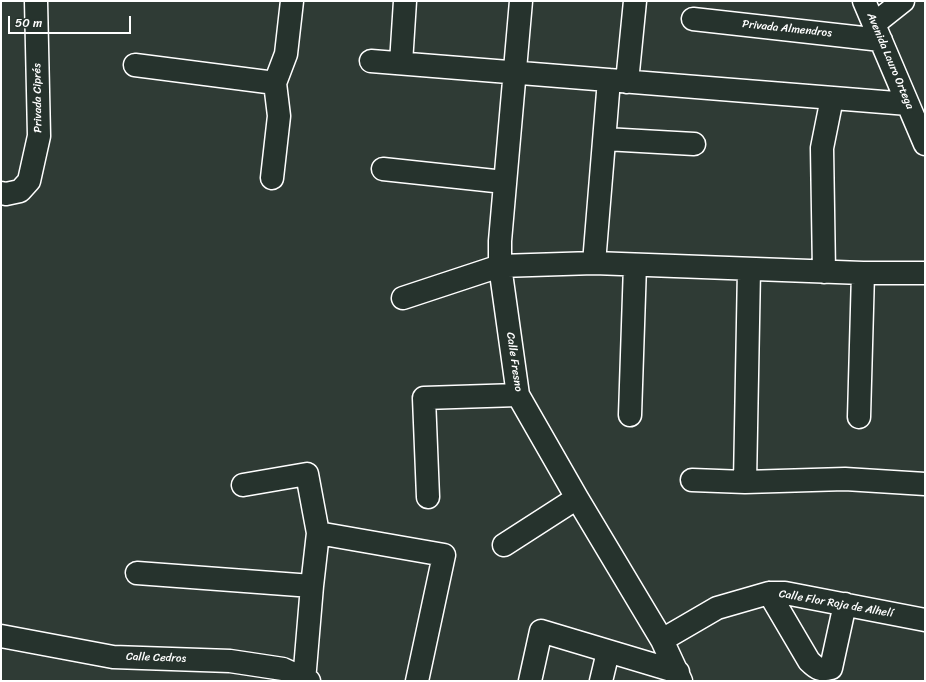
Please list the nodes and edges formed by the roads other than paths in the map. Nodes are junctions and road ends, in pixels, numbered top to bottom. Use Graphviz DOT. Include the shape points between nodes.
graph roads {
  1 [pos="36,1"];
  2 [pos="292,1"];
  3 [pos="405,1"];
  4 [pos="521,1"];
  5 [pos="635,1"];
  6 [pos="864,1"];
  7 [pos="903,1"];
  8 [pos="693,18"];
  9 [pos="877,32"];
  10 [pos="371,61"];
  11 [pos="401,63"];
  12 [pos="135,65"];
  13 [pos="515,72"];
  14 [pos="618,81"];
  15 [pos="275,83"];
  16 [pos="832,98"];
  17 [pos="908,104"];
  18 [pos="604,139"];
  19 [pos="694,144"];
  20 [pos="925,144"];
  21 [pos="383,169"];
  22 [pos="272,178"];
  23 [pos="504,182"];
  24 [pos="10,192"];
  25 [pos="594,263"];
  26 [pos="635,265"];
  27 [pos="500,266"];
  28 [pos="749,269"];
  29 [pos="824,272"];
  30 [pos="863,273"];
  31 [pos="925,274"];
  32 [pos="403,298"];
  33 [pos="518,396"];
  34 [pos="630,415"];
  35 [pos="858,417"];
  36 [pos="692,480"];
  37 [pos="745,482"];
  38 [pos="243,484"];
  39 [pos="925,484"];
  40 [pos="428,497"];
  41 [pos="577,498"];
  42 [pos="318,533"];
  43 [pos="504,545"];
  44 [pos="137,573"];
  45 [pos="312,586"];
  46 [pos="769,593"];
  47 [pos="845,604"];
  48 [pos="925,620"];
  49 [pos="1,636"];
  50 [pos="662,640"];
  51 [pos="608,652"];
  52 [pos="680,677"];
  53 [pos="306,681"];
  54 [pos="417,681"];
  55 [pos="530,681"];
  56 [pos="601,681"];
  1 -- 24 [label="street, Privada Ciprés" via="39,136 29,181"];
  2 -- 15 [label="street" via="286,54"];
  3 -- 11 [label="street"];
  4 -- 13 [label="street, Calle Fresno"];
  5 -- 14 [label="street"];
  6 -- 9 [label="street, Avenida Lauro Ortega"];
  7 -- 9 [label="street"];
  8 -- 9 [label="street, Privada Almendros"];
  9 -- 17 [label="street, Avenida Lauro Ortega"];
  10 -- 11 [label="street"];
  11 -- 13 [label="street"];
  12 -- 15 [label="street"];
  13 -- 14 [label="street"];
  13 -- 23 [label="street, Calle Fresno"];
  14 -- 16 [label="street"];
  14 -- 18 [label="street"];
  15 -- 22 [label="street" via="279,116"];
  16 -- 17 [label="street"];
  16 -- 29 [label="street" via="822,148"];
  17 -- 20 [label="street, Avenida Lauro Ortega"];
  18 -- 19 [label="street"];
  18 -- 25 [label="street"];
  21 -- 23 [label="street"];
  23 -- 27 [label="street, Calle Fresno"];
  25 -- 26 [label="street"];
  25 -- 27 [label="street"];
  26 -- 28 [label="street"];
  26 -- 34 [label="street"];
  27 -- 32 [label="street"];
  27 -- 33 [label="street, Calle Fresno"];
  28 -- 29 [label="street"];
  28 -- 37 [label="street"];
  29 -- 30 [label="street"];
  30 -- 31 [label="street"];
  30 -- 35 [label="street"];
  33 -- 40 [label="street" via="424,398"];
  33 -- 41 [label="street, Calle Fresno"];
  36 -- 37 [label="street"];
  37 -- 39 [label="street" via="845,479"];
  38 -- 42 [label="street" via="307,474"];
  41 -- 43 [label="street"];
  41 -- 50 [label="street, Calle Fresno"];
  42 -- 45 [label="street"];
  42 -- 54 [label="street" via="444,555"];
  44 -- 45 [label="street"];
  45 -- 53 [label="street"];
  46 -- 47 [label="street, Calle Flor Roja de Alhelí" via="785,593"];
  46 -- 47 [label="street" via="809,661 815,667 824,670 831,668"];
  46 -- 50 [label="street, Calle Flor Roja de Alhelí" via="717,608"];
  47 -- 48 [label="street, Calle Flor Roja de Alhelí"];
  49 -- 53 [label="street, Calle Cedros" via="112,657 245,663 283,669"];
  50 -- 52 [label="street, Calle Fresno"];
  51 -- 52 [label="street"];
  51 -- 55 [label="street" via="541,631"];
  51 -- 56 [label="street"];
}
